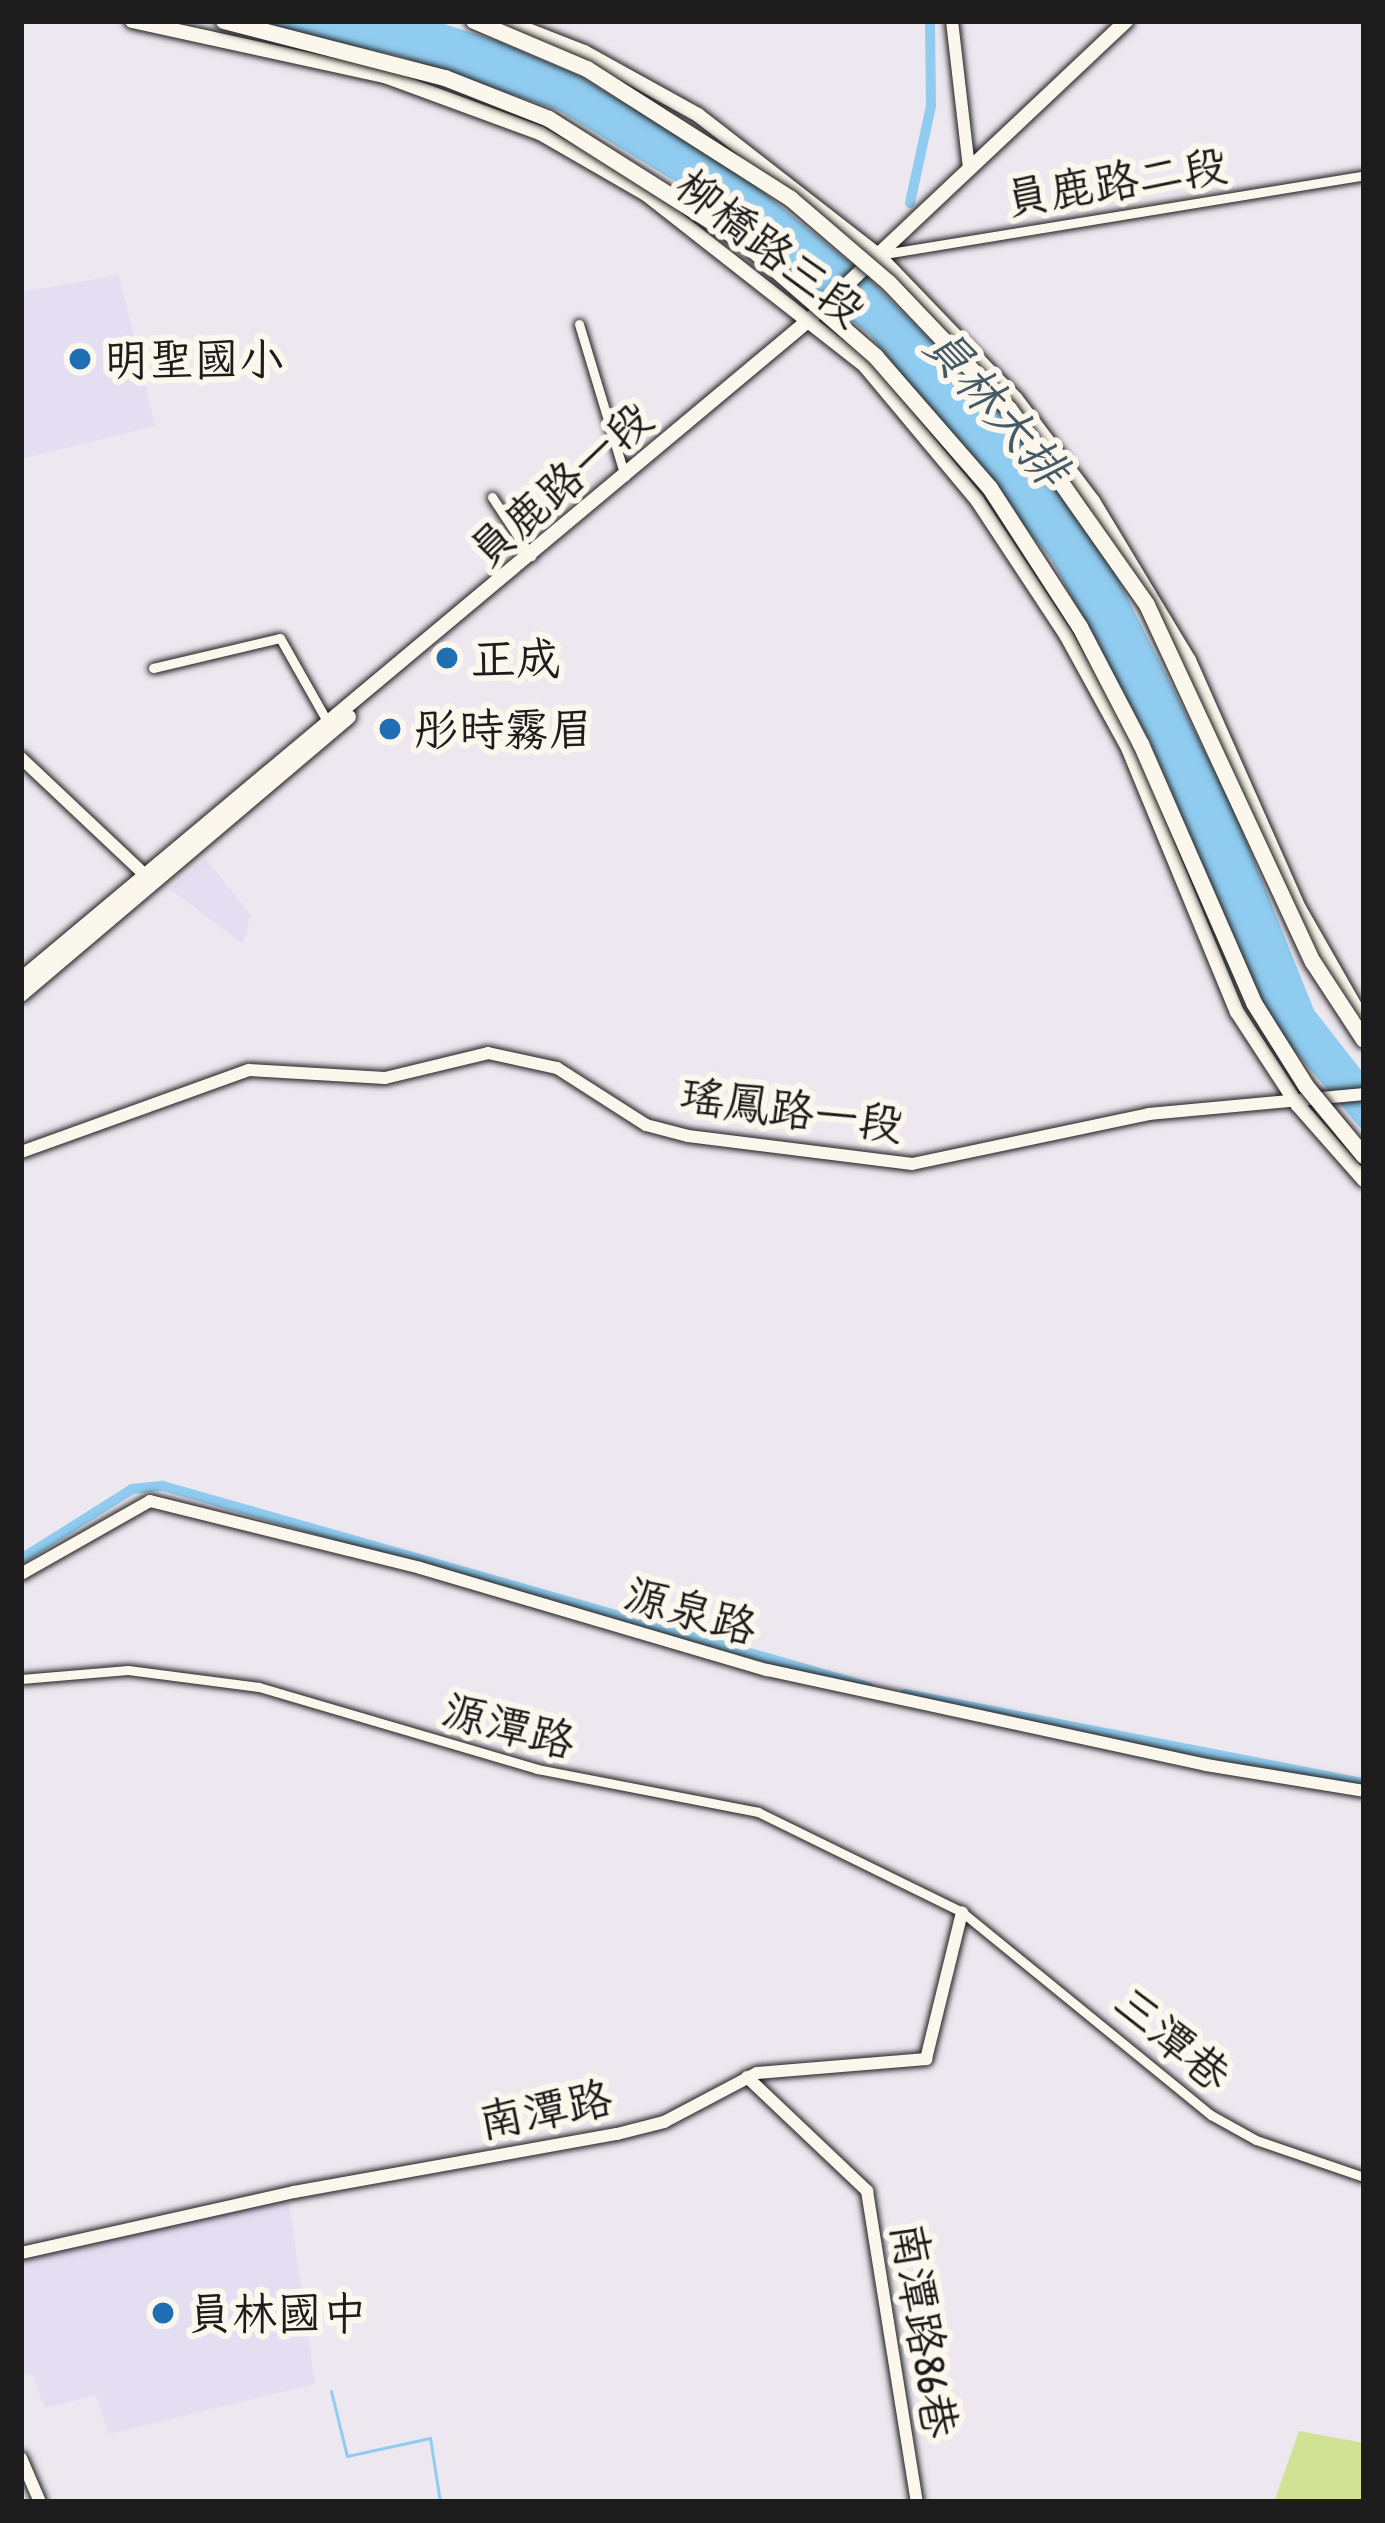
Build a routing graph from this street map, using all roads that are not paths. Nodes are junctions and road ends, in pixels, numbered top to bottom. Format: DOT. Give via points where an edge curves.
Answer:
graph roads {
  1 [pos="132,21"];
  2 [pos="224,21"];
  3 [pos="474,21"];
  4 [pos="505,21"];
  5 [pos="952,21"];
  6 [pos="1126,21"];
  7 [pos="969,166"];
  8 [pos="1364,175"];
  9 [pos="878,255"];
  10 [pos="809,320"];
  11 [pos="579,324"];
  12 [pos="625,476"];
  13 [pos="492,497"];
  14 [pos="531,556"];
  15 [pos="154,668"];
  16 [pos="359,704"];
  17 [pos="329,724"];
  18 [pos="21,758"];
  19 [pos="144,874"];
  20 [pos="21,979"];
  21 [pos="21,995"];
  22 [pos="1364,1022"];
  23 [pos="1364,1040"];
  24 [pos="1364,1094"];
  25 [pos="1298,1104"];
  26 [pos="21,1152"];
  27 [pos="1364,1156"];
  28 [pos="1364,1180"];
  29 [pos="21,1574"];
  30 [pos="21,1679"];
  31 [pos="1364,1791"];
  32 [pos="962,1912"];
  33 [pos="748,2077"];
  34 [pos="1364,2177"];
  35 [pos="21,2253"];
  36 [pos="21,2458"];
  37 [pos="40,2502"];
  38 [pos="917,2502"];
  1 -- 10 [label="main road, 柳橋路三段" via="332,62 490,110 646,194"];
  2 -- 27 [label="highway, bridge" via="423,71 549,119 745,243 876,357 990,488 1080,627 1141,744 1254,1003 1306,1086"];
  3 -- 23 [label="highway, bridge" via="587,69 791,199 902,295 1010,410 1147,605 1313,962"];
  4 -- 9 [label="main road, 柳橋路三段" via="584,52 698,116"];
  5 -- 7 [label="street"];
  6 -- 7 [label="main road, 員鹿路一段"];
  7 -- 9 [label="main road, 員鹿路一段"];
  8 -- 9 [label="street, 員鹿路二段"];
  9 -- 10 [label="main road, 員鹿路一段"];
  9 -- 22 [label="main road, 柳橋路三段" via="1016,399 1093,501 1189,660 1299,908"];
  10 -- 12 [label="main road, 員鹿路一段"];
  10 -- 25 [label="main road, 柳橋路三段" via="920,426 1066,634 1129,748 1210,961"];
  11 -- 12 [label="street"];
  12 -- 14 [label="main road, 員鹿路一段"];
  13 -- 14 [label="street"];
  14 -- 16 [label="main road, 員鹿路一段"];
  15 -- 17 [label="street" via="280,638"];
  16 -- 17 [label="main road, 員鹿路一段"];
  16 -- 21 [label="main road, 員鹿路一段"];
  17 -- 19 [label="main road, 員鹿路一段"];
  18 -- 19 [label="street"];
  19 -- 20 [label="main road, 員鹿路一段"];
  24 -- 25 [label="street, 瑤鳳路一段"];
  25 -- 26 [label="street, 瑤鳳路一段" via="1149,1114 912,1164 688,1136 646,1124 557,1068 488,1053 385,1078 249,1070"];
  25 -- 28 [label="main road, 柳橋路三段"];
  29 -- 31 [label="street, 源泉路" via="150,1501 420,1568 767,1670"];
  30 -- 32 [label="street, 源潭路" via="128,1670 259,1687 537,1769 758,1812"];
  32 -- 33 [label="street, 南潭路" via="926,2059"];
  32 -- 34 [label="street, 三潭巷" via="1211,2115 1256,2140"];
  33 -- 35 [label="street, 南潭路" via="664,2122 617,2134 294,2192"];
  33 -- 38 [label="street, 南潭路86巷" via="867,2191"];
  36 -- 37 [label="street"];
}
